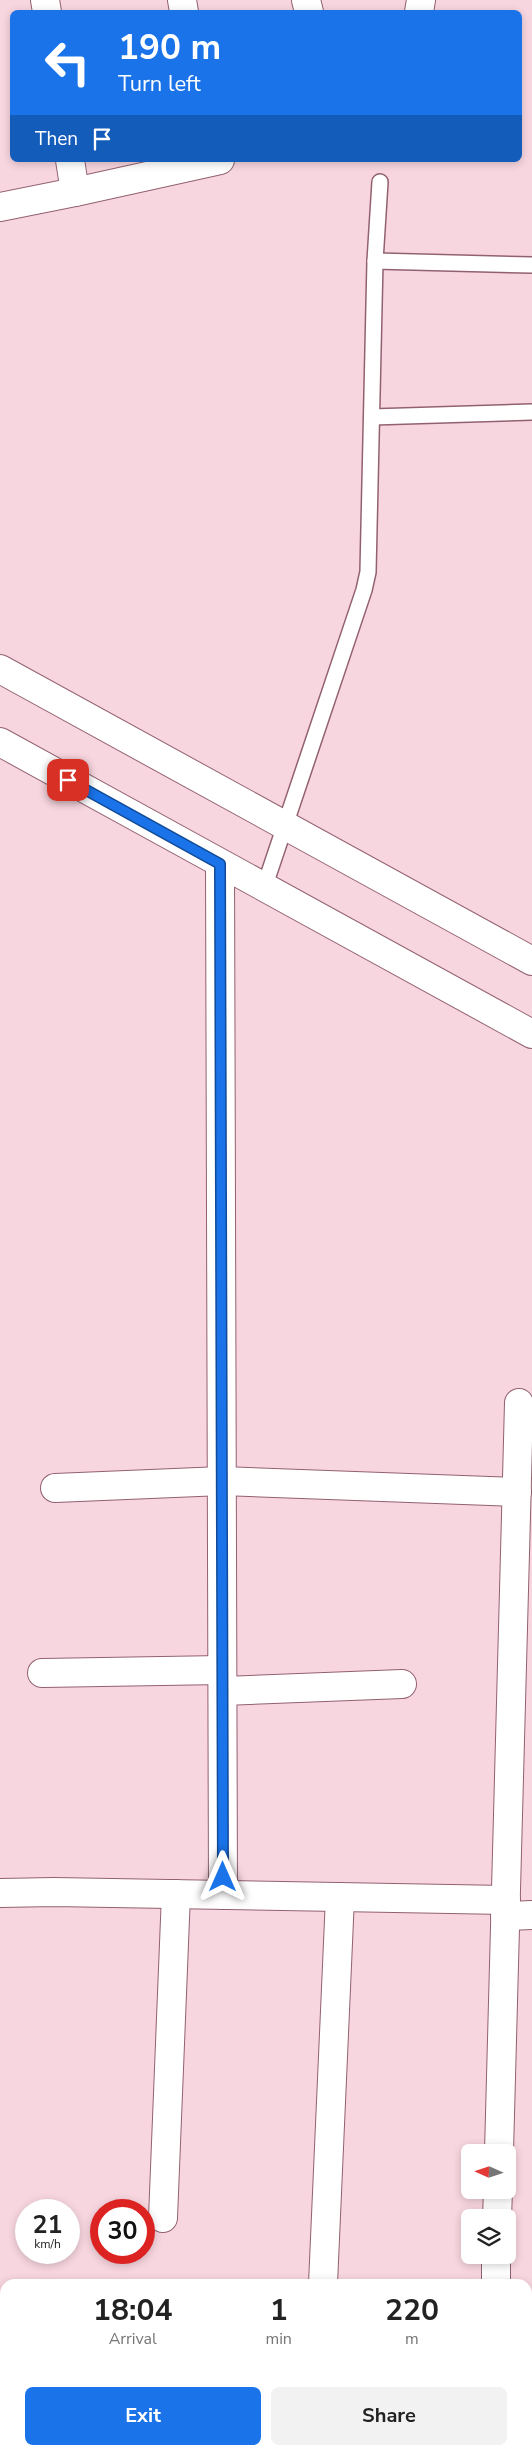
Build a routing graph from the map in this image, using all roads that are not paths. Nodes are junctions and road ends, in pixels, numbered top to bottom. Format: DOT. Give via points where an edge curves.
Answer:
graph roads {
  1 [pos="70,162"];
  2 [pos="207,162"];
  3 [pos="380,182"];
  4 [pos="75,192"];
  5 [pos="0,208"];
  6 [pos="375,261"];
  7 [pos="532,265"];
  8 [pos="532,412"];
  9 [pos="372,417"];
  10 [pos="0,669"];
  11 [pos="0,742"];
  12 [pos="285,826"];
  13 [pos="220,864"];
  14 [pos="264,888"];
  15 [pos="532,961"];
  16 [pos="532,1034"];
  17 [pos="519,1403"];
  18 [pos="222,1481"];
  19 [pos="55,1488"];
  20 [pos="517,1492"];
  21 [pos="523,1561"];
  22 [pos="42,1673"];
  23 [pos="222,1681"];
  24 [pos="402,1684"];
  25 [pos="521,1716"];
  26 [pos="0,1894"];
  27 [pos="176,1894"];
  28 [pos="223,1895"];
  29 [pos="340,1897"];
  30 [pos="506,1908"];
  31 [pos="532,1915"];
  32 [pos="499,2144"];
  33 [pos="163,2218"];
  34 [pos="496,2264"];
  35 [pos="323,2279"];
  36 [pos="496,2279"];
  1 -- 4 [label="street"];
  2 -- 4 [label="street"];
  3 -- 6 [label="lane"];
  4 -- 5 [label="street"];
  6 -- 7 [label="lane"];
  6 -- 9 [label="lane"];
  8 -- 9 [label="lane"];
  9 -- 12 [label="lane" via="368,572"];
  10 -- 12 [label="street"];
  11 -- 13 [label="street"];
  12 -- 14 [label="lane"];
  12 -- 15 [label="street"];
  13 -- 14 [label="street"];
  13 -- 18 [label="street"];
  14 -- 16 [label="street"];
  17 -- 20 [label="street"];
  18 -- 19 [label="street"];
  18 -- 20 [label="street"];
  18 -- 23 [label="street"];
  20 -- 21 [label="street"];
  21 -- 25 [label="street"];
  22 -- 23 [label="street"];
  23 -- 24 [label="street"];
  23 -- 28 [label="street"];
  25 -- 30 [label="street"];
  26 -- 27 [label="street"];
  27 -- 28 [label="street"];
  27 -- 33 [label="street"];
  28 -- 29 [label="street"];
  29 -- 30 [label="street"];
  29 -- 35 [label="street"];
  30 -- 31 [label="street"];
  30 -- 32 [label="street"];
  34 -- 36 [label="street"];
}
